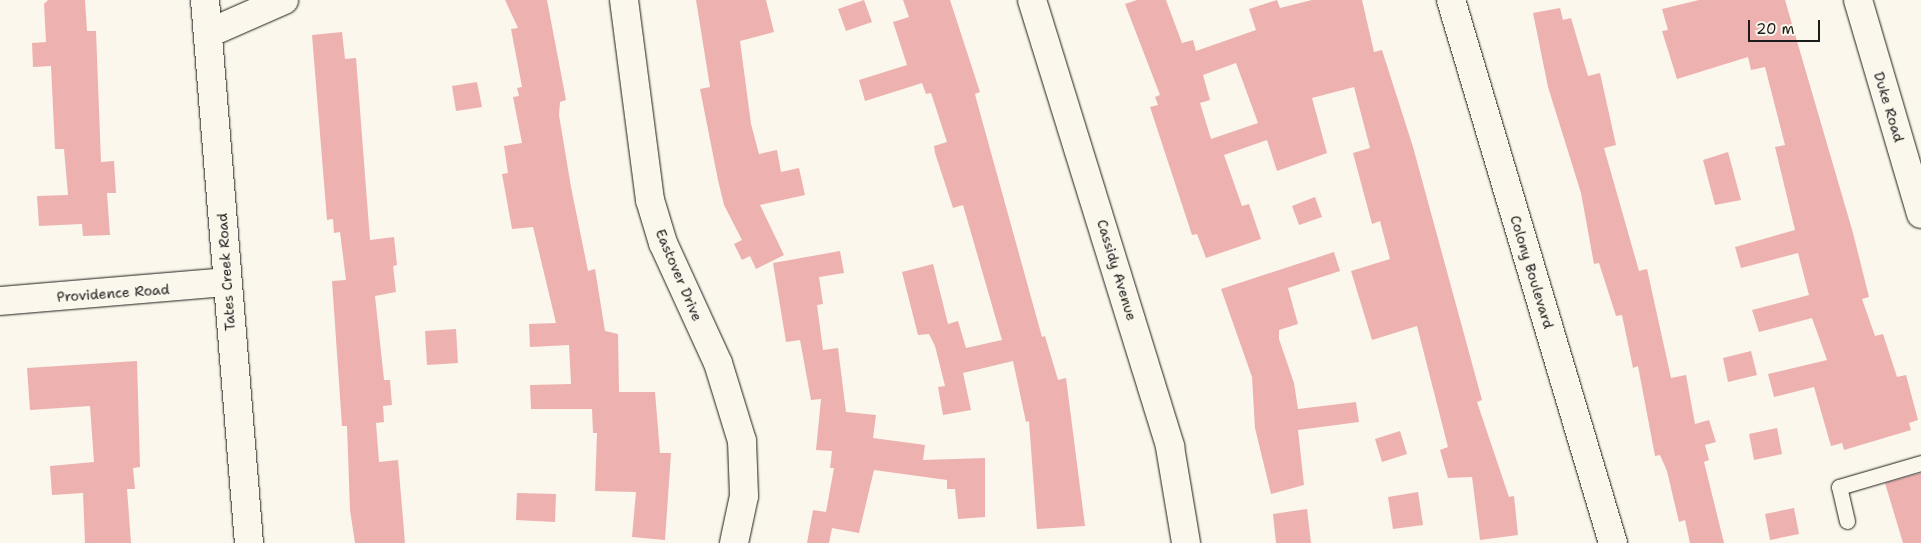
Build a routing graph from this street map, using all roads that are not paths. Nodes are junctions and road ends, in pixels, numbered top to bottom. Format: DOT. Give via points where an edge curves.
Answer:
graph roads {
  1 [pos="205,0"];
  2 [pos="284,0"];
  3 [pos="624,0"];
  4 [pos="1032,0"];
  5 [pos="1451,0"];
  6 [pos="1858,0"];
  7 [pos="209,33"];
  8 [pos="1921,214"];
  9 [pos="226,282"];
  10 [pos="0,302"];
  11 [pos="1921,463"];
  12 [pos="1847,521"];
  13 [pos="249,543"];
  14 [pos="734,543"];
  15 [pos="1186,543"];
  16 [pos="1613,543"];
  1 -- 7 [label="street, Tates Creek Road"];
  2 -- 7 [label="street"];
  3 -- 14 [label="street, Eastover Drive" via="650,200 662,243 718,363 742,441 744,496"];
  4 -- 15 [label="street, Cassidy Avenue" via="1170,447"];
  5 -- 16 [label="street, Colony Boulevard"];
  6 -- 8 [label="street, Duke Road"];
  7 -- 9 [label="street, Tates Creek Road"];
  9 -- 10 [label="street, Providence Road"];
  9 -- 13 [label="street, Tates Creek Road"];
  11 -- 12 [label="lane" via="1839,487"];
}
